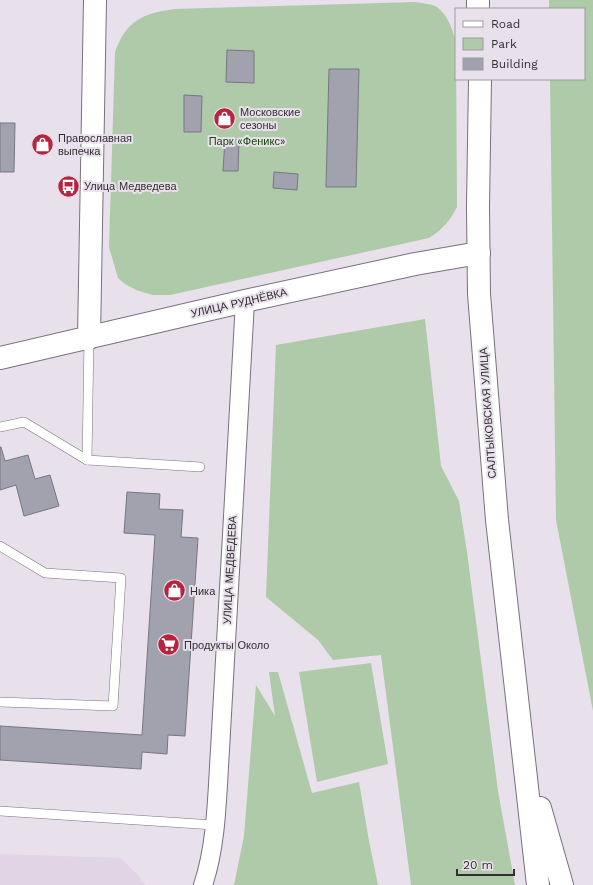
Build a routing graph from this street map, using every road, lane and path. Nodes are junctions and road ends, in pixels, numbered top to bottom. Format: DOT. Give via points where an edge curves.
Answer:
graph roads {
  1 [pos="95,0"];
  2 [pos="480,80"];
  3 [pos="479,254"];
  4 [pos="245,302"];
  5 [pos="89,338"];
  6 [pos="0,358"];
  7 [pos="0,427"];
  8 [pos="88,460"];
  9 [pos="200,467"];
  10 [pos="0,546"];
  11 [pos="0,702"];
  12 [pos="522,746"];
  13 [pos="0,811"];
  14 [pos="214,825"];
  15 [pos="204,885"];
  16 [pos="538,885"];
  17 [pos="562,885"];
  1 -- 5 [label="main road"];
  2 -- 3 [label="main road, САЛТЫКОВСКАЯ УЛИЦА"];
  3 -- 4 [label="main road, УЛИЦА РУДНЁВКА" via="415,264"];
  3 -- 12 [label="main road, САЛТЫКОВСКАЯ УЛИЦА" via="479,294 497,520"];
  4 -- 5 [label="main road, УЛИЦА РУДНЁВКА"];
  4 -- 14 [label="street, УЛИЦА МЕДВЕДЕВА"];
  5 -- 6 [label="main road, УЛИЦА РУДНЁВКА"];
  5 -- 8 [label="lane"];
  7 -- 8 [label="lane" via="24,422"];
  8 -- 9 [label="lane"];
  10 -- 11 [label="lane" via="45,573 122,578 113,706"];
  12 -- 16 [label="main road, САЛТЫКОВСКАЯ УЛИЦА"];
  12 -- 17 [label="main road, САЛТЫКОВСКАЯ УЛИЦА"];
  13 -- 14 [label="lane"];
  14 -- 15 [label="street, УЛИЦА МЕДВЕДЕВА"];
}
